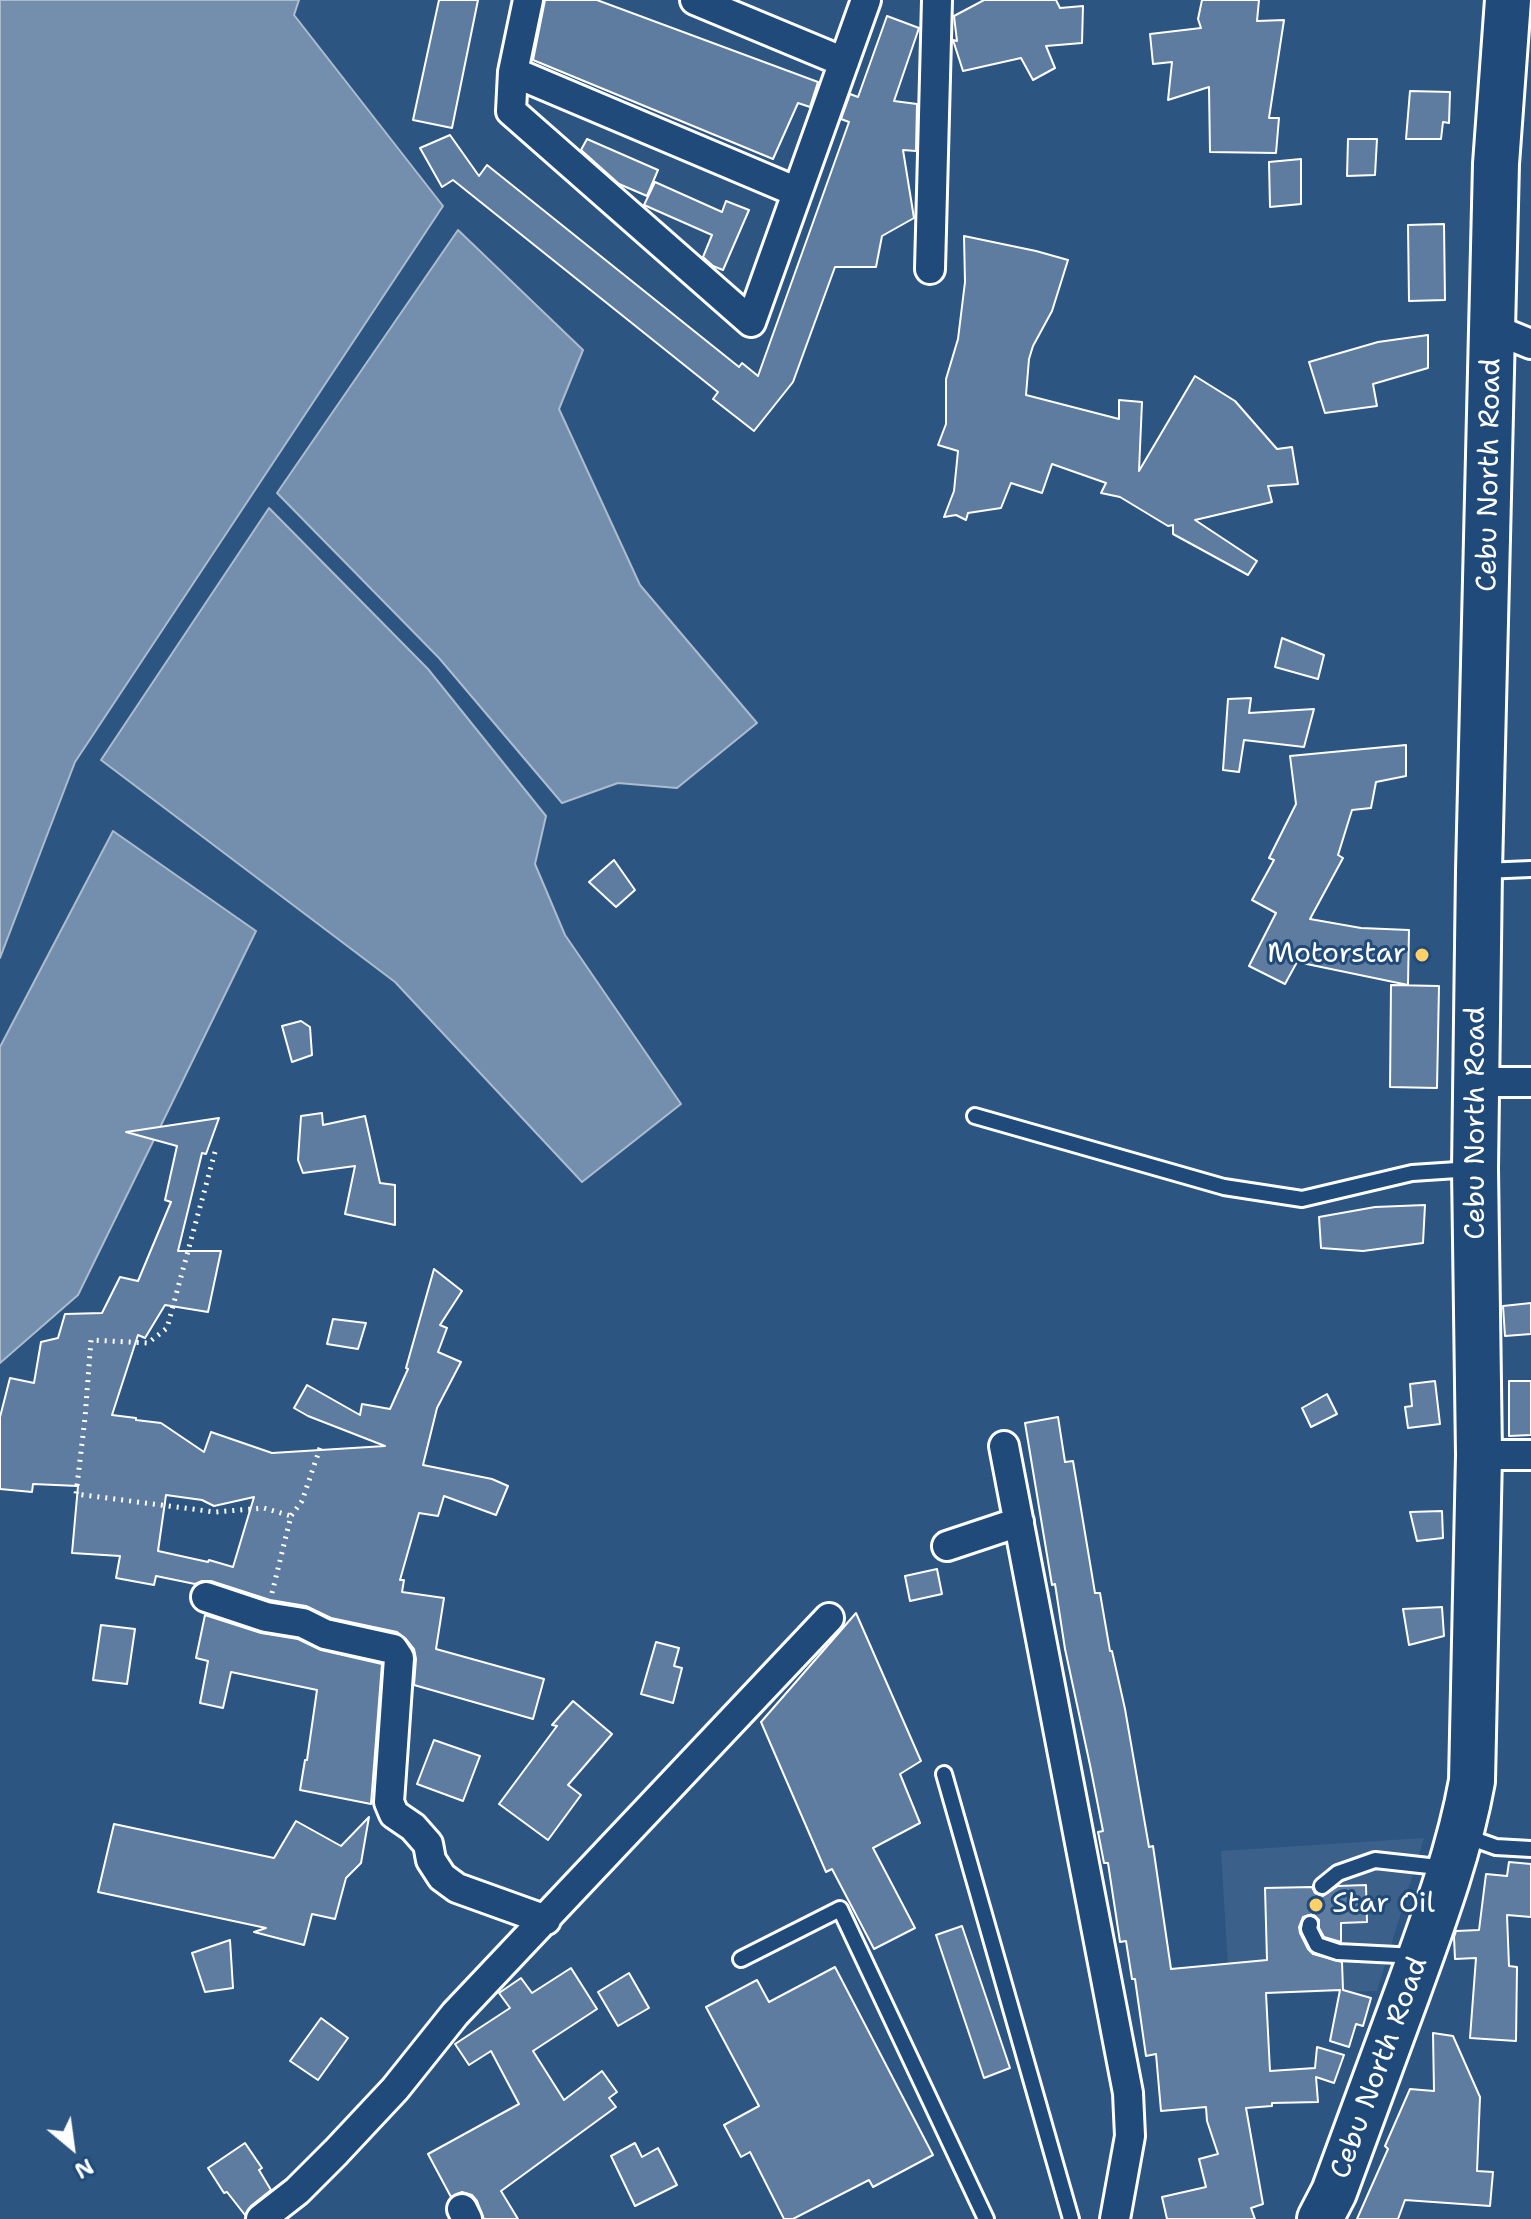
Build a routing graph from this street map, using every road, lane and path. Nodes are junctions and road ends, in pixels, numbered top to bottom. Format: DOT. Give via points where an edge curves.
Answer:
graph roads {
  1 [pos="528,0"];
  2 [pos="695,0"];
  3 [pos="866,0"];
  4 [pos="937,0"];
  5 [pos="1508,0"];
  6 [pos="844,62"];
  7 [pos="513,72"];
  8 [pos="797,192"];
  9 [pos="930,269"];
  10 [pos="1512,336"];
  11 [pos="1531,869"];
  12 [pos="1479,871"];
  13 [pos="1476,1082"];
  14 [pos="1531,1082"];
  15 [pos="975,1116"];
  16 [pos="215,1152"];
  17 [pos="1475,1169"];
  18 [pos="321,1445"];
  19 [pos="1004,1446"];
  20 [pos="1479,1455"];
  21 [pos="1531,1455"];
  22 [pos="291,1516"];
  23 [pos="1019,1522"];
  24 [pos="947,1546"];
  25 [pos="206,1597"];
  26 [pos="266,1617"];
  27 [pos="829,1618"];
  28 [pos="944,1774"];
  29 [pos="1531,1849"];
  30 [pos="1456,1851"];
  31 [pos="1322,1886"];
  32 [pos="546,1920"];
  33 [pos="1310,1924"];
  34 [pos="1421,1956"];
  35 [pos="741,1959"];
  36 [pos="261,2219"];
  37 [pos="986,2219"];
  38 [pos="1071,2219"];
  39 [pos="1115,2219"];
  40 [pos="1320,2219"];
  1 -- 7 [label="street"];
  2 -- 6 [label="street"];
  3 -- 6 [label="street"];
  4 -- 9 [label="street"];
  5 -- 10 [label="main road, Cebu North Road" via="1496,164"];
  6 -- 8 [label="street"];
  7 -- 8 [label="street"];
  7 -- 8 [label="street" via="511,111 751,322"];
  10 -- 12 [label="main road, Cebu North Road"];
  11 -- 12 [label="lane"];
  12 -- 13 [label="main road, Cebu North Road"];
  13 -- 14 [label="street"];
  13 -- 17 [label="main road, Cebu North Road"];
  15 -- 17 [label="lane" via="1224,1187 1302,1199 1412,1173"];
  16 -- 22 [label="path" via="167,1328 148,1343 91,1340 76,1494 215,1512 264,1508"];
  17 -- 20 [label="main road, Cebu North Road"];
  18 -- 22 [label="path" via="302,1501"];
  19 -- 23 [label="street"];
  20 -- 21 [label="street"];
  20 -- 30 [label="main road, Cebu North Road" via="1474,1761"];
  22 -- 26 [label="path"];
  23 -- 24 [label="street"];
  23 -- 39 [label="street" via="1128,2093 1130,2136"];
  25 -- 26 [label="street"];
  26 -- 32 [label="street" via="393,1649 399,1658 389,1802 394,1814 428,1844 442,1877 457,1888"];
  27 -- 32 [label="street"];
  28 -- 38 [label="lane"];
  29 -- 30 [label="lane"];
  30 -- 31 [label="lane" via="1375,1860 1338,1873"];
  30 -- 34 [label="main road, Cebu North Road"];
  32 -- 36 [label="street" via="455,2014 336,2152"];
  33 -- 34 [label="lane" via="1317,1945 1338,1952"];
  34 -- 40 [label="main road, Cebu North Road"];
  35 -- 37 [label="lane" via="840,1909"];
}
